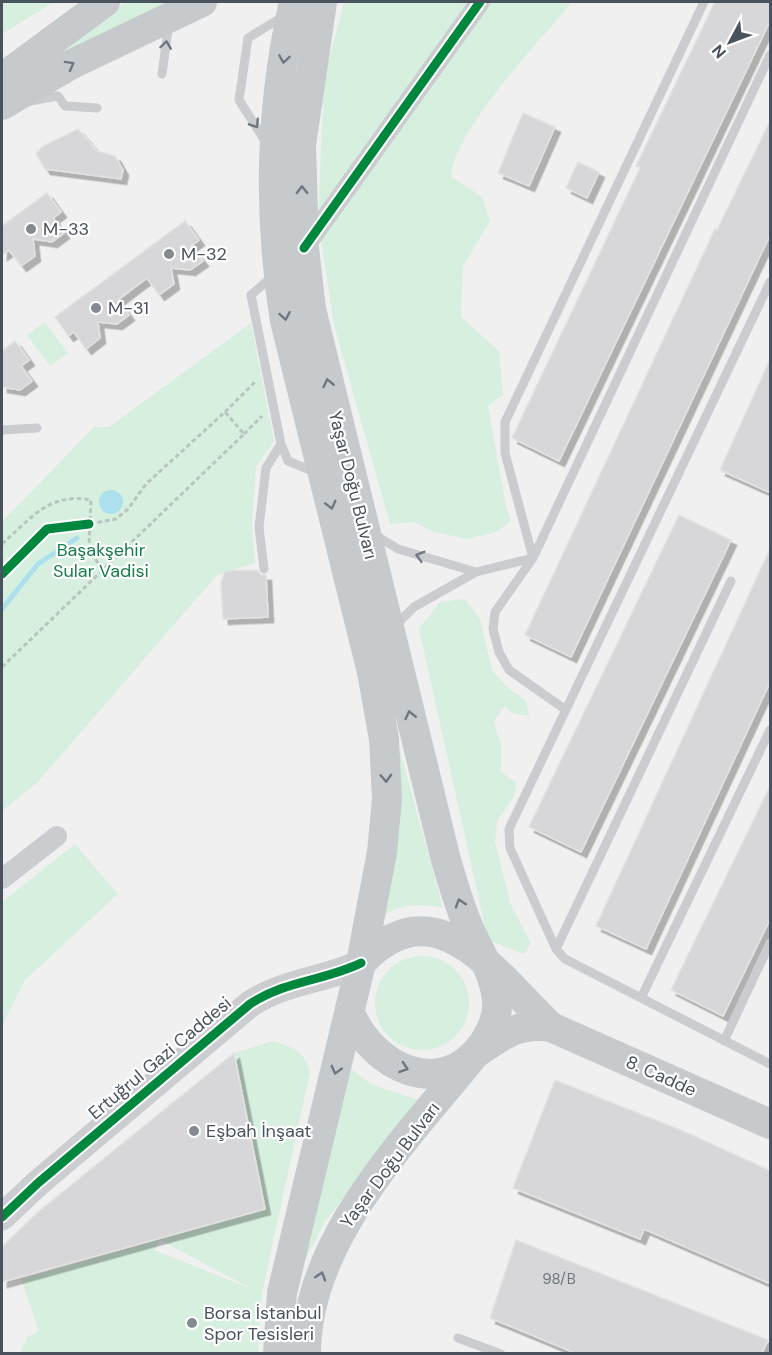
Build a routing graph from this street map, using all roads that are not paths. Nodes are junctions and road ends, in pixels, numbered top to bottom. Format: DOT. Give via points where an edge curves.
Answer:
graph roads {
  1 [pos="82,2"];
  2 [pos="105,2"];
  3 [pos="202,2"];
  4 [pos="322,2"];
  5 [pos="480,2"];
  6 [pos="704,2"];
  7 [pos="293,6"];
  8 [pos="170,16"];
  9 [pos="771,55"];
  10 [pos="2,74"];
  11 [pos="162,74"];
  12 [pos="2,78"];
  13 [pos="2,105"];
  14 [pos="97,108"];
  15 [pos="304,248"];
  16 [pos="277,272"];
  17 [pos="771,282"];
  18 [pos="36,428"];
  19 [pos="2,430"];
  20 [pos="281,444"];
  21 [pos="323,476"];
  22 [pos="364,528"];
  23 [pos="533,558"];
  24 [pos="264,569"];
  25 [pos="476,572"];
  26 [pos="731,581"];
  27 [pos="390,630"];
  28 [pos="566,710"];
  29 [pos="771,729"];
  30 [pos="57,836"];
  31 [pos="2,879"];
  32 [pos="771,943"];
  33 [pos="556,949"];
  34 [pos="482,958"];
  35 [pos="361,963"];
  36 [pos="270,991"];
  37 [pos="641,998"];
  38 [pos="350,1013"];
  39 [pos="551,1027"];
  40 [pos="724,1041"];
  41 [pos="475,1054"];
  42 [pos="771,1064"];
  43 [pos="771,1124"];
  44 [pos="2,1216"];
  45 [pos="458,1338"];
  46 [pos="278,1353"];
  47 [pos="306,1353"];
  48 [pos="501,1353"];
  1 -- 10 [label="main road"];
  2 -- 12 [label="main road"];
  3 -- 8 [label="main road"];
  15 -- 4 [label="main road, Yaşar Doğu Bulvarı, one-way" via="301,145"];
  5 -- 15 [label="street"];
  6 -- 23 [label="lane" via="505,422 506,453"];
  7 -- 16 [label="main road, Yaşar Doğu Bulvarı, one-way" via="272,152"];
  11 -- 8 [label="lane, one-way"];
  13 -- 8 [label="main road, one-way" via="70,65"];
  9 -- 23 [label="lane"];
  13 -- 14 [label="lane" via="58,96 65,106"];
  22 -- 15 [label="main road, Yaşar Doğu Bulvarı, one-way" via="311,309"];
  16 -- 20 [label="lane" via="251,296"];
  16 -- 21 [label="main road, Yaşar Doğu Bulvarı, one-way"];
  17 -- 28 [label="lane"];
  18 -- 19 [label="lane"];
  20 -- 21 [label="lane" via="288,461"];
  20 -- 24 [label="lane" via="266,468 259,527"];
  21 -- 35 [label="main road, Yaşar Doğu Bulvarı, one-way" via="372,672 384,739 387,799 382,852"];
  25 -- 22 [label="lane, one-way" via="398,549"];
  22 -- 27 [label="main road, Yaşar Doğu Bulvarı"];
  23 -- 25 [label="lane"];
  23 -- 28 [label="lane" via="495,612 493,629 509,670"];
  25 -- 27 [label="lane" via="414,607"];
  26 -- 33 [label="lane"];
  34 -- 27 [label="main road, Yaşar Doğu Bulvarı, one-way" via="446,860"];
  28 -- 33 [label="lane" via="509,829 510,848"];
  29 -- 37 [label="lane"];
  30 -- 31 [label="street"];
  32 -- 40 [label="lane"];
  33 -- 37 [label="lane" via="565,959"];
  34 -- 35 [label="main road, Yaşar Doğu Bulvarı" via="457,939 422,930 394,938"];
  34 -- 39 [label="main road"];
  34 -- 41 [label="main road, Yaşar Doğu Bulvarı" via="493,980 497,1007 489,1035"];
  35 -- 36 [label="street, Ertuğrul Gazi Caddesi"];
  35 -- 38 [label="main road, Yaşar Doğu Bulvarı"];
  36 -- 38 [label="street" via="328,993"];
  36 -- 44 [label="street, Ertuğrul Gazi Caddesi"];
  37 -- 40 [label="lane"];
  38 -- 41 [label="main road, Yaşar Doğu Bulvarı, one-way" via="361,1034 393,1065 441,1073"];
  38 -- 46 [label="main road, Yaşar Doğu Bulvarı, one-way" via="282,1293"];
  39 -- 41 [label="main road, Yaşar Doğu Bulvarı" via="523,1026 498,1037"];
  39 -- 43 [label="main road, 8. Cadde"];
  40 -- 42 [label="lane"];
  47 -- 41 [label="main road, Yaşar Doğu Bulvarı, one-way" via="312,1305 343,1225"];
  45 -- 48 [label="lane"];
}
